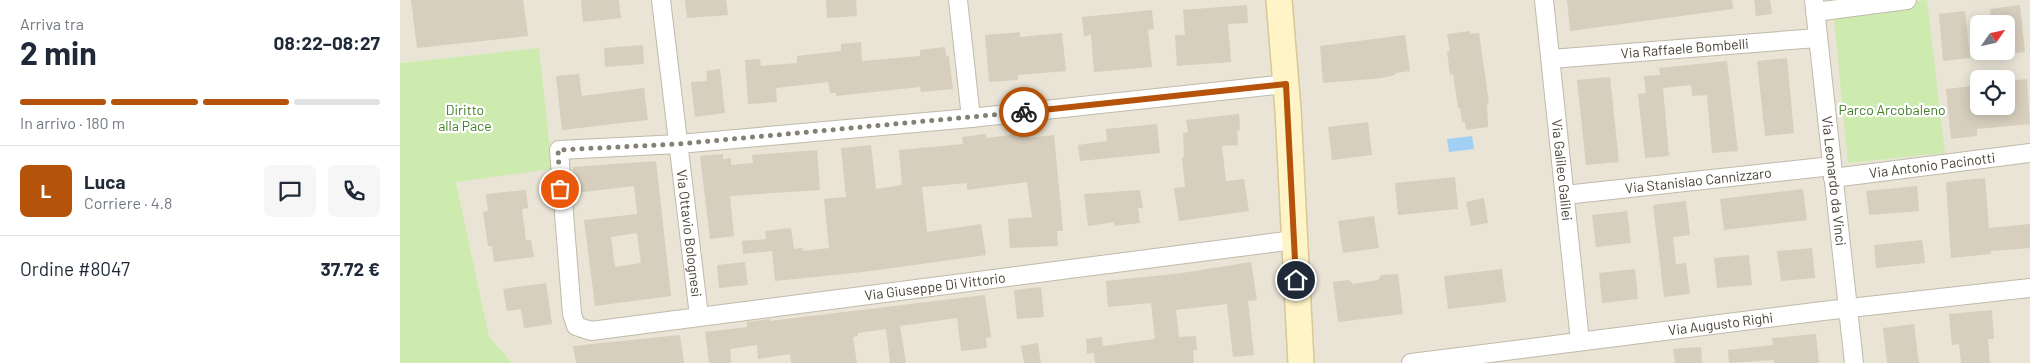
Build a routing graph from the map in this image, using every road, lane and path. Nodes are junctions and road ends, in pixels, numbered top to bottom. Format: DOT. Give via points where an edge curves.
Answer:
graph roads {
  1 [pos="661,0"];
  2 [pos="958,0"];
  3 [pos="1279,0"];
  4 [pos="1544,0"];
  5 [pos="1906,0"];
  6 [pos="1814,6"];
  7 [pos="1818,38"];
  8 [pos="1550,59"];
  9 [pos="1286,84"];
  10 [pos="971,118"];
  11 [pos="678,144"];
  12 [pos="2030,153"];
  13 [pos="1832,172"];
  14 [pos="1565,195"];
  15 [pos="1294,240"];
  16 [pos="2030,288"];
  17 [pos="1848,308"];
  18 [pos="699,316"];
  19 [pos="1580,341"];
  20 [pos="1301,363"];
  21 [pos="1411,363"];
  22 [pos="1854,363"];
  1 -- 11 [label="street, Via Ottavio Bolognesi"];
  2 -- 10 [label="street"];
  3 -- 9 [label="street"];
  4 -- 8 [label="street, Via Galileo Galilei"];
  5 -- 6 [label="street"];
  6 -- 7 [label="street, Via Leonardo da Vinci"];
  7 -- 8 [label="street, Via Raffaele Bombelli"];
  7 -- 13 [label="street, Via Leonardo da Vinci"];
  8 -- 14 [label="street, Via Galileo Galilei"];
  9 -- 10 [label="street"];
  9 -- 15 [label="street"];
  10 -- 11 [label="street"];
  11 -- 18 [label="street, Via Ottavio Bolognesi"];
  11 -- 18 [label="street, Via Giuseppe Di Vittorio" via="558,150 571,304 576,326 592,331"];
  12 -- 13 [label="street, Via Antonio Pacinotti"];
  13 -- 14 [label="street, Via Stanislao Cannizzaro"];
  13 -- 17 [label="street, Via Leonardo da Vinci"];
  14 -- 19 [label="street, Via Galileo Galilei"];
  15 -- 18 [label="street, Via Giuseppe Di Vittorio"];
  15 -- 20 [label="street"];
  16 -- 17 [label="street, Via Augusto Righi"];
  17 -- 19 [label="street, Via Augusto Righi"];
  17 -- 22 [label="street, Via Leonardo da Vinci"];
  19 -- 21 [label="street, Via Augusto Righi"];
}
